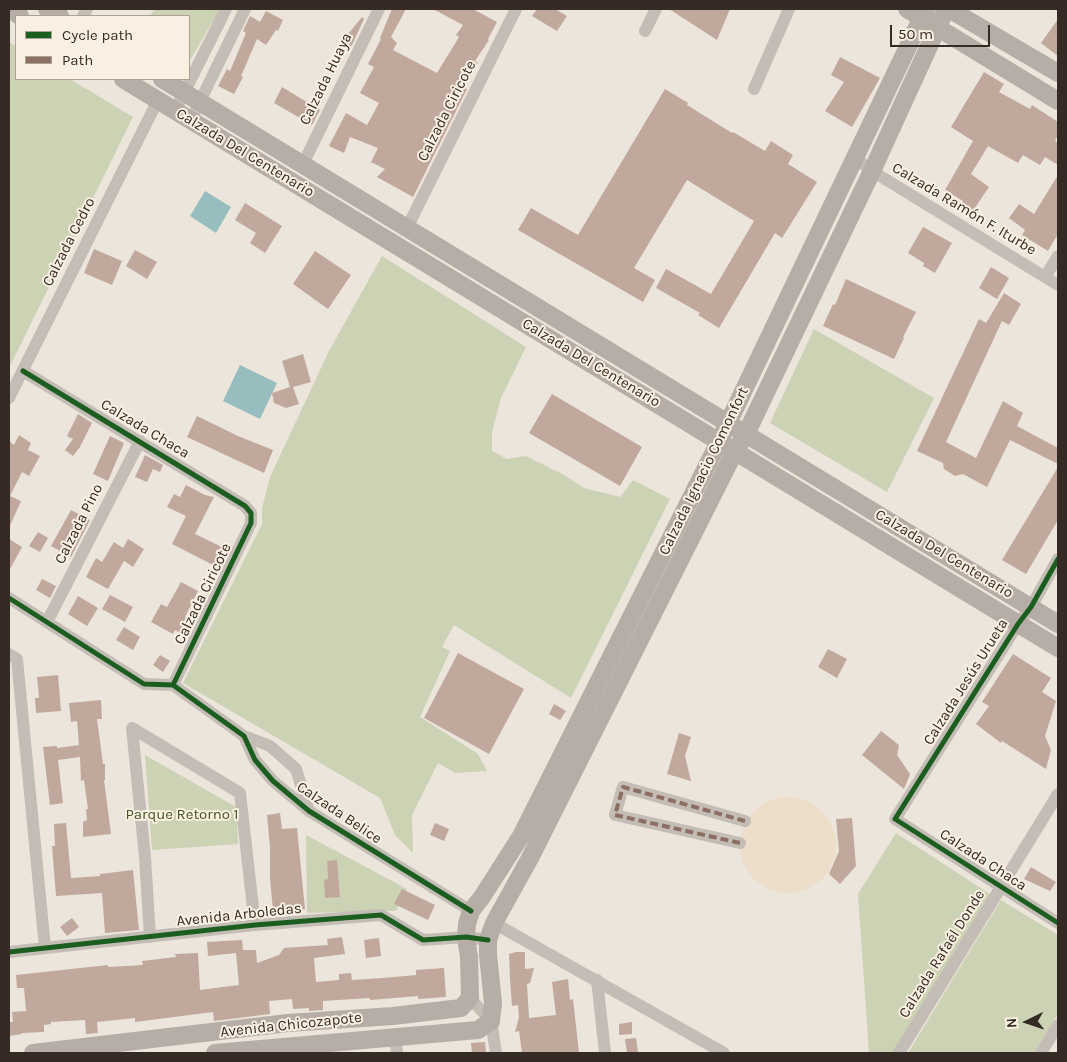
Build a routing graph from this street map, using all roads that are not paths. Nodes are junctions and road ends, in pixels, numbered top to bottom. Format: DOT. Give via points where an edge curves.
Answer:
graph roads {
  1 [pos="47,9"];
  2 [pos="226,9"];
  3 [pos="245,9"];
  4 [pos="379,9"];
  5 [pos="516,9"];
  6 [pos="656,9"];
  7 [pos="789,9"];
  8 [pos="948,9"];
  9 [pos="918,12"];
  10 [pos="58,15"];
  11 [pos="936,27"];
  12 [pos="645,31"];
  13 [pos="1058,73"];
  14 [pos="125,80"];
  15 [pos="164,80"];
  16 [pos="754,89"];
  17 [pos="193,97"];
  18 [pos="158,100"];
  19 [pos="1058,101"];
  20 [pos="176,111"];
  21 [pos="191,120"];
  22 [pos="855,158"];
  23 [pos="303,164"];
  24 [pos="872,171"];
  25 [pos="407,228"];
  26 [pos="1058,256"];
  27 [pos="1045,277"];
  28 [pos="1058,285"];
  29 [pos="23,371"];
  30 [pos="9,398"];
  31 [pos="728,423"];
  32 [pos="746,434"];
  33 [pos="140,441"];
  34 [pos="719,442"];
  35 [pos="735,452"];
  36 [pos="251,512"];
  37 [pos="1058,559"];
  38 [pos="9,598"];
  39 [pos="1031,607"];
  40 [pos="47,622"];
  41 [pos="1018,624"];
  42 [pos="1058,624"];
  43 [pos="1058,648"];
  44 [pos="13,657"];
  45 [pos="173,685"];
  46 [pos="244,736"];
  47 [pos="1058,794"];
  48 [pos="309,811"];
  49 [pos="895,819"];
  50 [pos="745,821"];
  51 [pos="740,843"];
  52 [pos="1002,888"];
  53 [pos="1058,922"];
  54 [pos="494,923"];
  55 [pos="468,924"];
  56 [pos="255,925"];
  57 [pos="150,936"];
  58 [pos="488,940"];
  59 [pos="45,948"];
  60 [pos="9,952"];
  61 [pos="597,980"];
  62 [pos="470,998"];
  63 [pos="492,1021"];
  64 [pos="288,1023"];
  65 [pos="1058,1026"];
  66 [pos="396,1046"];
  67 [pos="706,1048"];
  68 [pos="291,1050"];
  69 [pos="78,1051"];
  70 [pos="33,1053"];
  71 [pos="215,1053"];
  72 [pos="496,1053"];
  73 [pos="605,1053"];
  74 [pos="724,1053"];
  75 [pos="899,1053"];
  76 [pos="1041,1053"];
  1 -- 10 [label="main road"];
  2 -- 17 [label="street"];
  3 -- 17 [label="street"];
  4 -- 23 [label="street, Calzada Huaya"];
  5 -- 25 [label="street, Calzada Ciricote"];
  6 -- 12 [label="street"];
  7 -- 16 [label="street"];
  8 -- 11 [label="main road, Calzada Ignacio Comonfort"];
  8 -- 13 [label="main road"];
  9 -- 11 [label="main road"];
  9 -- 22 [label="main road, Calzada Ignacio Comonfort"];
  11 -- 19 [label="main road"];
  11 -- 24 [label="main road, Calzada Ignacio Comonfort"];
  14 -- 18 [label="main road, Calzada Del Centenario"];
  15 -- 17 [label="main road, Calzada Del Centenario"];
  17 -- 20 [label="street"];
  17 -- 21 [label="street"];
  17 -- 23 [label="main road, Calzada Del Centenario"];
  18 -- 20 [label="main road, Calzada Del Centenario"];
  18 -- 29 [label="street, Calzada Cedro"];
  20 -- 21 [label="main road, Calzada Del Centenario"];
  21 -- 34 [label="main road, Calzada Del Centenario"];
  22 -- 24 [label="street, Calzada Ramón F. Iturbe"];
  22 -- 31 [label="main road, Calzada Ignacio Comonfort"];
  23 -- 25 [label="main road, Calzada Del Centenario"];
  24 -- 27 [label="street, Calzada Ramón F. Iturbe"];
  24 -- 32 [label="main road, Calzada Ignacio Comonfort"];
  25 -- 31 [label="main road, Calzada Del Centenario"];
  26 -- 27 [label="street"];
  27 -- 28 [label="street, Calzada Ramón F. Iturbe"];
  29 -- 30 [label="street, Calzada Cedro"];
  29 -- 33 [label="street, Calzada Chaca"];
  31 -- 32 [label="main road, Calzada Del Centenario"];
  31 -- 34 [label="main road, Calzada Ignacio Comonfort"];
  32 -- 35 [label="main road, Calzada Ignacio Comonfort"];
  32 -- 39 [label="main road, Calzada Del Centenario"];
  33 -- 36 [label="street, Calzada Chaca"];
  33 -- 40 [label="street, Calzada Pino"];
  34 -- 35 [label="main road, Calzada Del Centenario"];
  34 -- 55 [label="main road, Calzada Ignacio Comonfort" via="521,836"];
  35 -- 41 [label="main road, Calzada Del Centenario"];
  35 -- 54 [label="main road, Calzada Ignacio Comonfort" via="535,849"];
  36 -- 45 [label="street, Calzada Ciricote" via="251,523"];
  37 -- 39 [label="street, Calzada Jesús Urueta"];
  38 -- 40 [label="street"];
  39 -- 41 [label="street, Calzada Jesús Urueta"];
  39 -- 42 [label="main road, Calzada Del Centenario"];
  40 -- 45 [label="street" via="144,684"];
  41 -- 43 [label="main road, Calzada Del Centenario"];
  41 -- 49 [label="street, Calzada Jesús Urueta"];
  44 -- 59 [label="street"];
  45 -- 46 [label="street, Calzada Belice"];
  46 -- 48 [label="street, Calzada Belice" via="255,760 272,781"];
  46 -- 48 [label="street" via="270,746 296,769"];
  47 -- 52 [label="street, Calzada Rafaél Donde"];
  48 -- 55 [label="street, Calzada Belice"];
  49 -- 52 [label="street, Calzada Chaca"];
  50 -- 51 [label="street" via="623,787 615,815"];
  52 -- 53 [label="street, Calzada Chaca"];
  52 -- 75 [label="street, Calzada Rafaél Donde"];
  54 -- 58 [label="main road"];
  54 -- 61 [label="street"];
  55 -- 56 [label="street, Avenida Arboledas" via="423,940 381,915"];
  55 -- 58 [label="street"];
  55 -- 62 [label="main road"];
  56 -- 57 [label="street, Avenida Arboledas"];
  56 -- 57 [label="street" via="240,793 132,728"];
  57 -- 59 [label="street, Avenida Arboledas"];
  58 -- 63 [label="main road"];
  59 -- 60 [label="street, Avenida Arboledas"];
  61 -- 67 [label="street"];
  61 -- 73 [label="street"];
  62 -- 63 [label="street"];
  62 -- 64 [label="main road, Avenida Chicozapote" via="461,1008 451,1011"];
  63 -- 66 [label="main road, Avenida Chicozapote" via="478,1030"];
  63 -- 72 [label="street"];
  64 -- 68 [label="street"];
  64 -- 69 [label="main road, Avenida Chicozapote"];
  65 -- 76 [label="street"];
  66 -- 68 [label="main road, Avenida Chicozapote"];
  67 -- 74 [label="street"];
  68 -- 71 [label="main road, Avenida Chicozapote"];
  69 -- 70 [label="main road, Avenida Chicozapote"];
}
